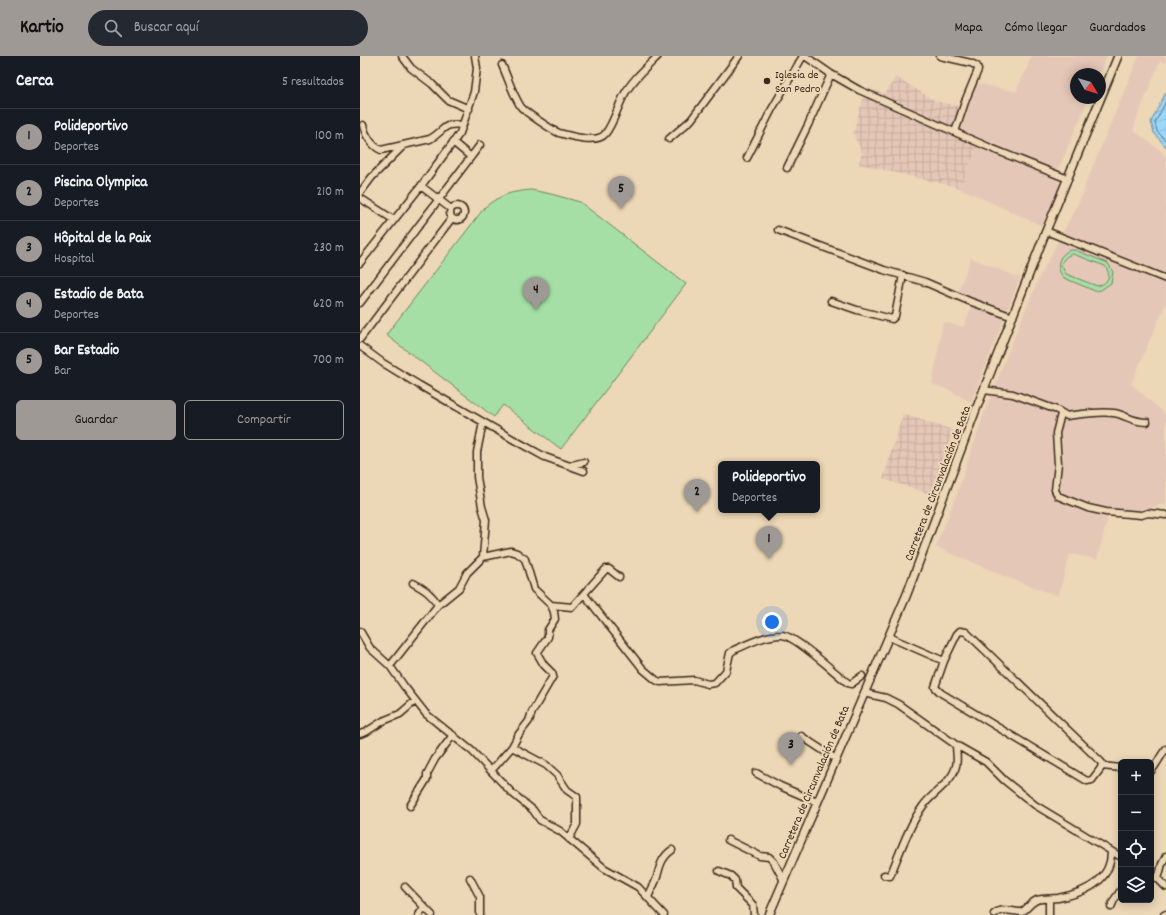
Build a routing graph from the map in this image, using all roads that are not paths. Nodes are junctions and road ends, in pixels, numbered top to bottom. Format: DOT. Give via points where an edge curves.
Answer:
graph roads {
  1 [pos="402,56"];
  2 [pos="475,56"];
  3 [pos="658,56"];
  4 [pos="739,56"];
  5 [pos="804,56"];
  6 [pos="940,56"];
  7 [pos="1118,56"];
  8 [pos="502,65"];
  9 [pos="831,74"];
  10 [pos="469,109"];
  11 [pos="363,125"];
  12 [pos="463,125"];
  13 [pos="955,132"];
  14 [pos="669,139"];
  15 [pos="453,142"];
  16 [pos="403,145"];
  17 [pos="480,145"];
  18 [pos="471,157"];
  19 [pos="747,158"];
  20 [pos="787,168"];
  21 [pos="1068,179"];
  22 [pos="362,185"];
  23 [pos="421,186"];
  24 [pos="360,193"];
  25 [pos="360,198"];
  26 [pos="439,200"];
  27 [pos="451,209"];
  28 [pos="452,218"];
  29 [pos="394,220"];
  30 [pos="778,230"];
  31 [pos="1046,232"];
  32 [pos="360,263"];
  33 [pos="903,275"];
  34 [pos="1166,278"];
  35 [pos="831,301"];
  36 [pos="360,303"];
  37 [pos="1013,317"];
  38 [pos="360,340"];
  39 [pos="360,346"];
  40 [pos="984,390"];
  41 [pos="1061,414"];
  42 [pos="483,422"];
  43 [pos="1146,422"];
  44 [pos="584,462"];
  45 [pos="572,466"];
  46 [pos="584,471"];
  47 [pos="1166,515"];
  48 [pos="483,558"];
  49 [pos="619,577"];
  50 [pos="413,583"];
  51 [pos="584,594"];
  52 [pos="438,605"];
  53 [pos="551,605"];
  54 [pos="361,636"];
  55 [pos="889,636"];
  56 [pos="944,661"];
  57 [pos="390,666"];
  58 [pos="862,676"];
  59 [pos="864,693"];
  60 [pos="415,701"];
  61 [pos="360,734"];
  62 [pos="453,735"];
  63 [pos="802,736"];
  64 [pos="956,745"];
  65 [pos="512,747"];
  66 [pos="1166,749"];
  67 [pos="836,759"];
  68 [pos="1102,766"];
  69 [pos="1118,768"];
  70 [pos="1154,768"];
  71 [pos="491,771"];
  72 [pos="756,773"];
  73 [pos="817,802"];
  74 [pos="410,806"];
  75 [pos="569,839"];
  76 [pos="728,840"];
  77 [pos="672,850"];
  78 [pos="1111,851"];
  79 [pos="1118,855"];
  80 [pos="1166,856"];
  81 [pos="719,871"];
  82 [pos="884,875"];
  83 [pos="1154,877"];
  84 [pos="470,878"];
  85 [pos="783,879"];
  86 [pos="1158,879"];
  87 [pos="405,887"];
  88 [pos="1166,887"];
  89 [pos="1118,894"];
  90 [pos="648,897"];
  91 [pos="1049,899"];
  92 [pos="424,907"];
  93 [pos="1111,907"];
  94 [pos="994,914"];
  95 [pos="419,915"];
  96 [pos="432,915"];
  97 [pos="480,915"];
  98 [pos="664,915"];
  99 [pos="754,915"];
  100 [pos="769,915"];
  101 [pos="1049,915"];
  1 -- 10 [label="street" via="411,68 448,100"];
  2 -- 10 [label="street" via="477,68"];
  3 -- 8 [label="street" via="624,94 605,135 599,139 557,132 529,114 516,98"];
  4 -- 14 [label="street" via="691,120"];
  5 -- 9 [label="street"];
  5 -- 19 [label="street" via="772,109"];
  6 -- 13 [label="street" via="971,63 978,68"];
  7 -- 21 [label="main road, Carretera de Circunvalación de Bata"];
  9 -- 13 [label="street" via="859,90"];
  9 -- 20 [label="street"];
  10 -- 12 [label="street"];
  11 -- 16 [label="street" via="368,138 381,150"];
  12 -- 15 [label="street"];
  12 -- 16 [label="street" via="449,125 437,136"];
  13 -- 21 [label="street"];
  15 -- 18 [label="street"];
  15 -- 23 [label="street"];
  16 -- 22 [label="street"];
  17 -- 18 [label="street"];
  18 -- 26 [label="street"];
  21 -- 31 [label="main road, Carretera de Circunvalación de Bata"];
  22 -- 24 [label="street"];
  23 -- 26 [label="street"];
  23 -- 29 [label="street"];
  25 -- 29 [label="street"];
  26 -- 27 [label="street"];
  26 -- 36 [label="street"];
  27 -- 28 [label="street"];
  27 -- 28 [label="street" via="459,206 463,211 460,218"];
  28 -- 38 [label="street"];
  29 -- 32 [label="street"];
  30 -- 33 [label="street"];
  31 -- 34 [label="street"];
  31 -- 37 [label="main road, Carretera de Circunvalación de Bata"];
  33 -- 35 [label="street" via="895,316 892,319"];
  33 -- 37 [label="street"];
  37 -- 40 [label="main road, Carretera de Circunvalación de Bata"];
  39 -- 42 [label="street" via="383,363"];
  40 -- 41 [label="street" via="1013,394 1056,409"];
  40 -- 55 [label="main road, Carretera de Circunvalación de Bata"];
  41 -- 43 [label="street" via="1067,416 1114,413 1134,421"];
  41 -- 47 [label="street" via="1056,433 1058,464 1055,490 1058,496 1106,512"];
  42 -- 45 [label="street" via="545,457"];
  42 -- 48 [label="street" via="477,452 477,477 486,520"];
  44 -- 45 [label="street"];
  45 -- 46 [label="street"];
  48 -- 52 [label="street" via="467,573 459,588"];
  48 -- 53 [label="street" via="511,551 522,555 534,589"];
  49 -- 51 [label="street" via="606,569"];
  50 -- 52 [label="street" via="433,596"];
  51 -- 53 [label="street" via="572,607"];
  51 -- 58 [label="street" via="643,669 660,682 694,680 712,684 726,671 730,653 734,650 773,635 783,634 800,644 848,684"];
  52 -- 57 [label="street"];
  53 -- 65 [label="street" via="555,619 548,630 548,637 537,653 553,676"];
  54 -- 57 [label="street"];
  55 -- 56 [label="street"];
  55 -- 59 [label="main road, Carretera de Circunvalación de Bata"];
  56 -- 68 [label="street" via="935,687 941,693 1087,781 1092,780"];
  56 -- 68 [label="street" via="960,631 966,632 1100,761"];
  57 -- 60 [label="street"];
  59 -- 64 [label="street" via="886,698 898,704"];
  59 -- 67 [label="main road, Carretera de Circunvalación de Bata"];
  60 -- 61 [label="street" via="400,714"];
  60 -- 62 [label="street" via="426,714"];
  62 -- 71 [label="street"];
  62 -- 74 [label="street" via="435,759 427,779"];
  63 -- 67 [label="street"];
  64 -- 78 [label="street" via="986,762 1035,805"];
  64 -- 82 [label="street" via="957,760 954,772 923,805 890,876"];
  65 -- 71 [label="street"];
  65 -- 75 [label="street" via="546,765 567,790 577,797 577,824"];
  66 -- 70 [label="street"];
  67 -- 73 [label="main road, Carretera de Circunvalación de Bata"];
  68 -- 69 [label="street"];
  71 -- 75 [label="street" via="540,820"];
  72 -- 73 [label="street"];
  73 -- 85 [label="main road, Carretera de Circunvalación de Bata"];
  75 -- 90 [label="street" via="602,867 638,887"];
  76 -- 85 [label="street" via="760,856 770,858"];
  77 -- 90 [label="street" via="660,864"];
  78 -- 79 [label="street"];
  78 -- 91 [label="street" via="1110,865 1096,884 1060,898"];
  80 -- 86 [label="street"];
  81 -- 99 [label="street" via="735,880 736,888 753,905"];
  83 -- 86 [label="street"];
  84 -- 97 [label="street" via="480,897"];
  85 -- 100 [label="main road, Carretera de Circunvalación de Bata"];
  86 -- 88 [label="street"];
  87 -- 92 [label="street"];
  89 -- 93 [label="street"];
  90 -- 98 [label="street"];
  91 -- 94 [label="street" via="1034,901 1022,912 1005,910"];
  91 -- 101 [label="street"];
  92 -- 95 [label="street"];
  92 -- 96 [label="street"];
}
